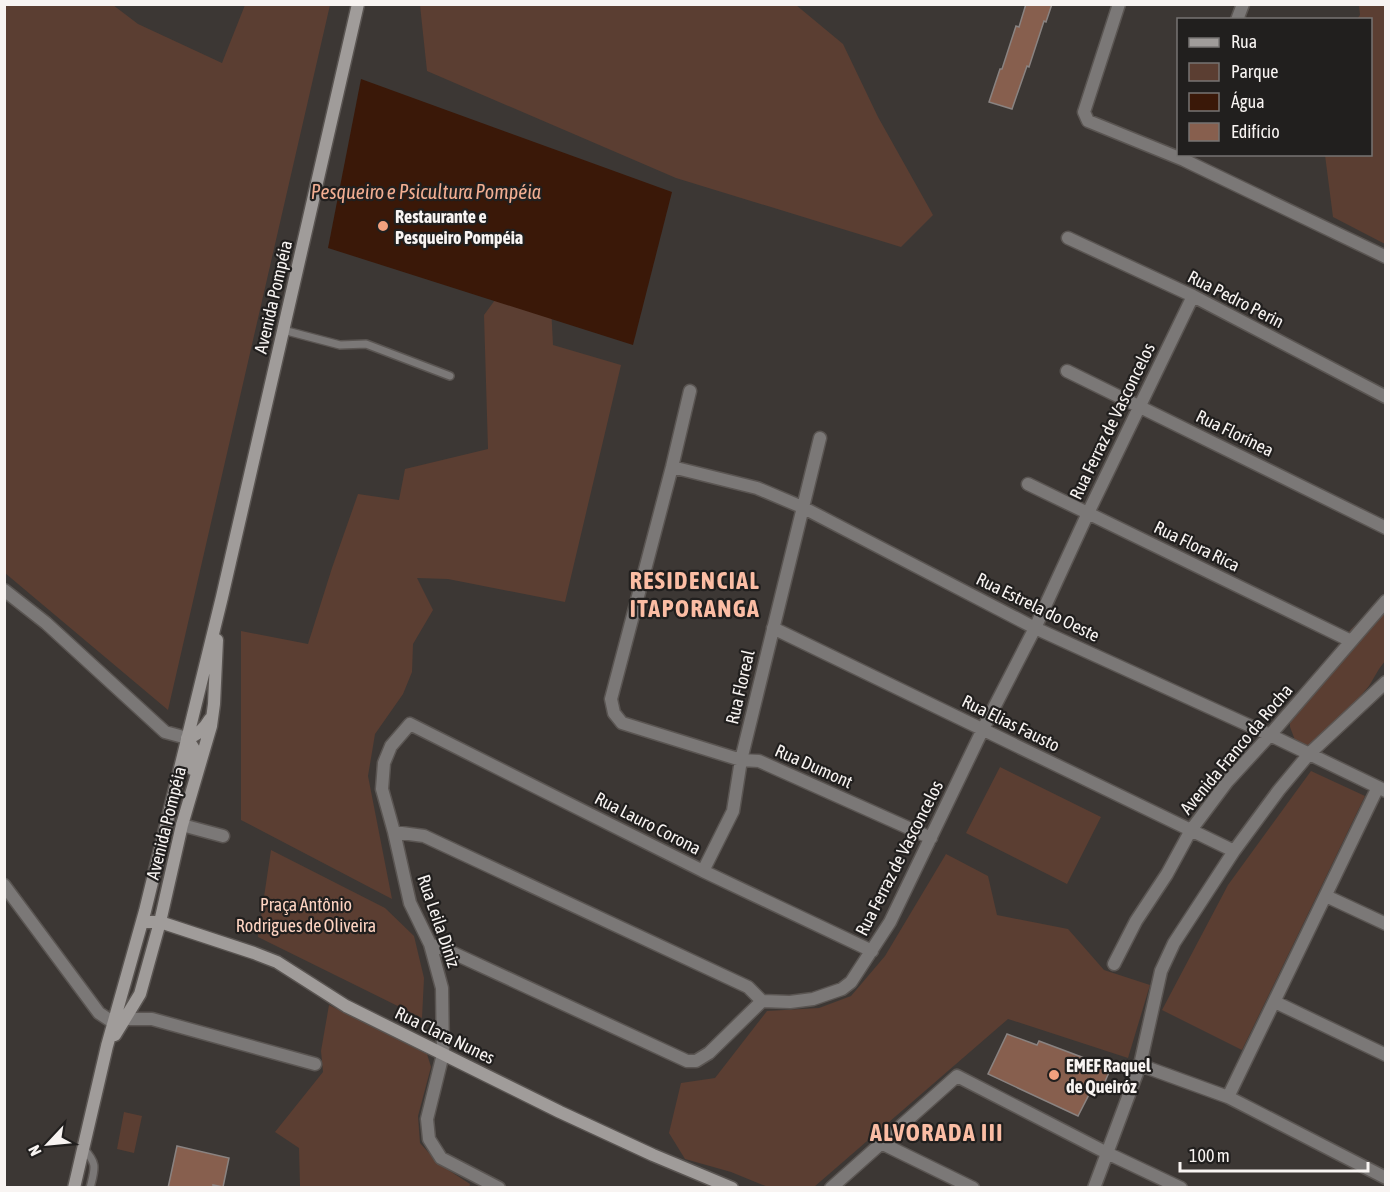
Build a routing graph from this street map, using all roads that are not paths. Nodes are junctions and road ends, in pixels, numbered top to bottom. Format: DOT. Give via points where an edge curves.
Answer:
graph roads {
  1 [pos="358,4"];
  2 [pos="1119,4"];
  3 [pos="1177,154"];
  4 [pos="1185,157"];
  5 [pos="1068,238"];
  6 [pos="1386,257"];
  7 [pos="1193,296"];
  8 [pos="283,330"];
  9 [pos="1068,371"];
  10 [pos="450,376"];
  11 [pos="690,391"];
  12 [pos="1386,397"];
  13 [pos="1140,406"];
  14 [pos="820,438"];
  15 [pos="672,467"];
  16 [pos="1028,484"];
  17 [pos="802,507"];
  18 [pos="1088,513"];
  19 [pos="1386,528"];
  20 [pos="4,590"];
  21 [pos="222,597"];
  22 [pos="1386,601"];
  23 [pos="773,628"];
  24 [pos="1035,628"];
  25 [pos="1351,641"];
  26 [pos="1386,681"];
  27 [pos="214,704"];
  28 [pos="410,724"];
  29 [pos="983,729"];
  30 [pos="1270,735"];
  31 [pos="187,738"];
  32 [pos="1309,754"];
  33 [pos="741,760"];
  34 [pos="1382,789"];
  35 [pos="183,823"];
  36 [pos="1191,830"];
  37 [pos="394,832"];
  38 [pos="223,836"];
  39 [pos="931,838"];
  40 [pos="1234,850"];
  41 [pos="703,870"];
  42 [pos="4,885"];
  43 [pos="1326,896"];
  44 [pos="142,922"];
  45 [pos="160,922"];
  46 [pos="1386,924"];
  47 [pos="430,944"];
  48 [pos="872,951"];
  49 [pos="1114,964"];
  50 [pos="762,1001"];
  51 [pos="1275,1002"];
  52 [pos="120,1021"];
  53 [pos="443,1054"];
  54 [pos="1386,1055"];
  55 [pos="315,1064"];
  56 [pos="1140,1065"];
  57 [pos="1228,1097"];
  58 [pos="881,1143"];
  59 [pos="83,1148"];
  60 [pos="1107,1153"];
  61 [pos="1386,1178"];
  62 [pos="74,1188"];
  63 [pos="90,1188"];
  64 [pos="499,1188"];
  65 [pos="732,1188"];
  66 [pos="831,1188"];
  67 [pos="973,1188"];
  68 [pos="1094,1188"];
  69 [pos="1181,1188"];
  1 -- 8 [label="main road, Avenida Pompéia"];
  2 -- 3 [label="street" via="1084,112 1088,121"];
  4 -- 6 [label="street"];
  5 -- 7 [label="street, Rua Pedro Perin"];
  7 -- 12 [label="street, Rua Pedro Perin"];
  7 -- 13 [label="street, Rua Ferraz de Vasconcelos"];
  8 -- 10 [label="lane" via="340,345 366,344"];
  8 -- 21 [label="main road, Avenida Pompéia"];
  9 -- 13 [label="street, Rua Florínea"];
  11 -- 15 [label="street"];
  13 -- 18 [label="street, Rua Ferraz de Vasconcelos"];
  13 -- 19 [label="street, Rua Florínea"];
  14 -- 17 [label="street, Rua Floreal"];
  15 -- 17 [label="street, Rua Estrela do Oeste" via="757,488"];
  15 -- 33 [label="street, Rua Dumont" via="611,699 614,713 622,723"];
  16 -- 18 [label="street, Rua Flora Rica"];
  17 -- 23 [label="street, Rua Floreal"];
  17 -- 24 [label="street, Rua Estrela do Oeste"];
  18 -- 24 [label="street, Rua Ferraz de Vasconcelos"];
  18 -- 25 [label="street, Rua Flora Rica"];
  20 -- 31 [label="street" via="46,622 165,732"];
  21 -- 27 [label="main road, Avenida Pompéia"];
  21 -- 31 [label="main road, Avenida Pompéia"];
  22 -- 25 [label="street, Avenida Franco da Rocha"];
  23 -- 29 [label="street, Rua Elias Fausto"];
  23 -- 33 [label="street, Rua Floreal"];
  24 -- 29 [label="street, Rua Ferraz de Vasconcelos"];
  24 -- 30 [label="street, Rua Estrela do Oeste"];
  25 -- 30 [label="street, Avenida Franco da Rocha"];
  26 -- 32 [label="street"];
  27 -- 31 [label="main road" via="206,726"];
  27 -- 35 [label="main road, Avenida Pompéia"];
  28 -- 37 [label="street, Rua Leila Diniz" via="391,747 384,763 382,789"];
  28 -- 41 [label="street, Rua Lauro Corona"];
  29 -- 36 [label="street, Rua Elias Fausto"];
  29 -- 39 [label="street, Rua Ferraz de Vasconcelos"];
  30 -- 32 [label="street, Rua Estrela do Oeste"];
  30 -- 36 [label="street, Avenida Franco da Rocha" via="1227,782"];
  31 -- 35 [label="main road" via="194,753"];
  31 -- 44 [label="main road, Avenida Pompéia"];
  32 -- 34 [label="street, Rua Estrela do Oeste"];
  32 -- 40 [label="street"];
  33 -- 39 [label="street, Rua Dumont" via="759,761"];
  33 -- 41 [label="street, Rua Floreal" via="733,811"];
  34 -- 43 [label="street"];
  35 -- 38 [label="street"];
  35 -- 45 [label="main road, Avenida Pompéia"];
  36 -- 40 [label="street, Rua Elias Fausto"];
  36 -- 49 [label="street, Avenida Franco da Rocha"];
  37 -- 47 [label="street, Rua Leila Diniz" via="410,903"];
  37 -- 50 [label="street" via="424,836 748,987"];
  39 -- 48 [label="street, Rua Ferraz de Vasconcelos"];
  40 -- 56 [label="street" via="1174,943 1161,971"];
  41 -- 48 [label="street, Rua Lauro Corona"];
  42 -- 52 [label="street" via="99,1013"];
  43 -- 46 [label="street"];
  43 -- 51 [label="street"];
  44 -- 45 [label="main road, Rua Clara Nunes"];
  44 -- 52 [label="main road, Avenida Pompéia"];
  45 -- 52 [label="main road, Avenida Pompéia" via="140,994"];
  45 -- 53 [label="main road, Rua Clara Nunes" via="277,962 346,1006"];
  47 -- 50 [label="street" via="687,1061 696,1061 709,1053"];
  47 -- 53 [label="street, Rua Leila Diniz" via="442,988"];
  48 -- 50 [label="street, Rua Ferraz de Vasconcelos" via="842,989 813,999"];
  51 -- 54 [label="street"];
  51 -- 57 [label="street"];
  52 -- 55 [label="street" via="152,1019"];
  52 -- 59 [label="main road, Avenida Pompéia" via="107,1046"];
  53 -- 64 [label="street, Rua Leila Diniz" via="427,1119 429,1139 441,1158"];
  53 -- 65 [label="main road, Rua Clara Nunes" via="571,1117"];
  56 -- 57 [label="street"];
  56 -- 60 [label="street"];
  57 -- 61 [label="street"];
  58 -- 60 [label="street" via="957,1076"];
  58 -- 66 [label="street"];
  58 -- 67 [label="street"];
  59 -- 62 [label="main road, Avenida Pompéia"];
  59 -- 63 [label="lane" via="94,1162"];
  60 -- 68 [label="street"];
  60 -- 69 [label="street"];
}
